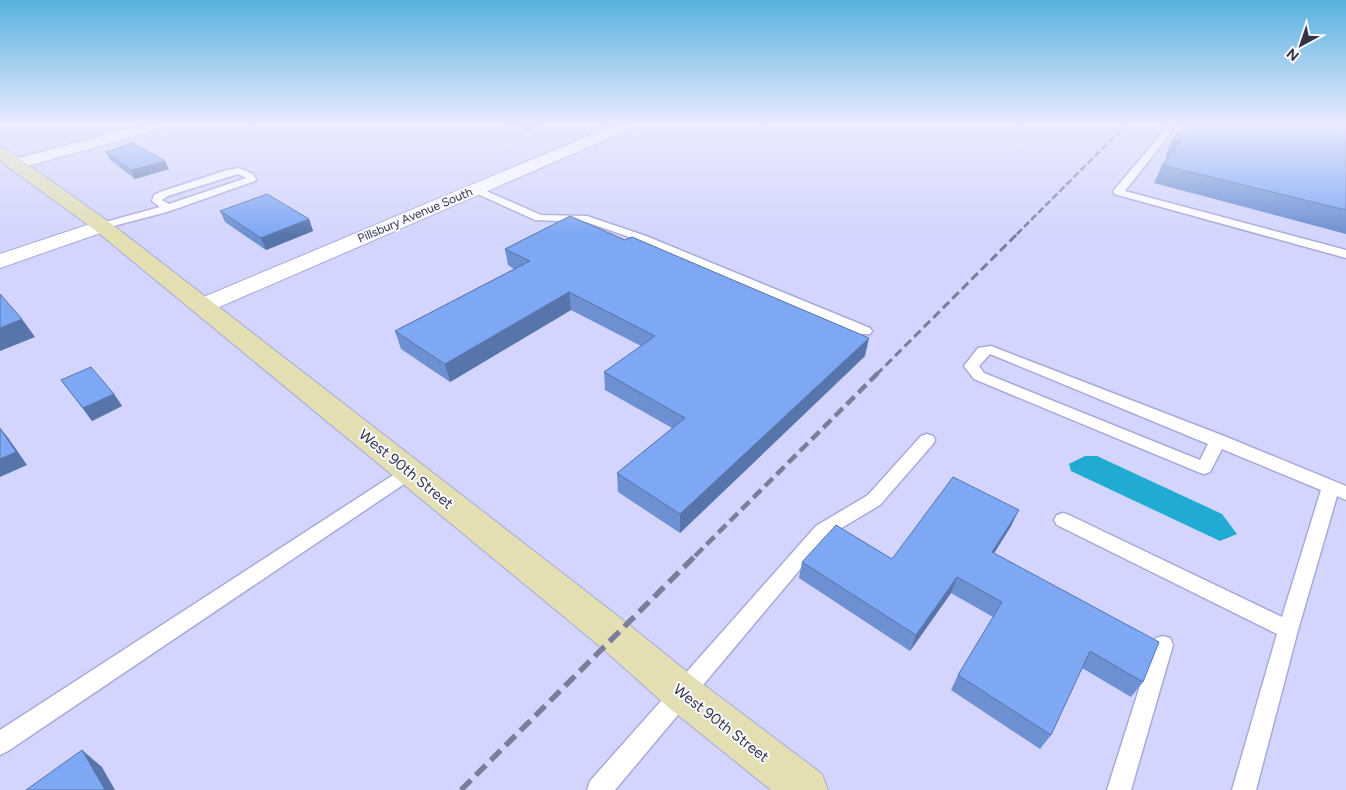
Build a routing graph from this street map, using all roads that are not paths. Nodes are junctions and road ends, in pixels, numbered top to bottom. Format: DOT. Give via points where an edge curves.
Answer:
graph roads {
  1 [pos="12,162"];
  2 [pos="541,162"];
  3 [pos="1143,162"];
  4 [pos="475,190"];
  5 [pos="168,208"];
  6 [pos="102,226"];
  7 [pos="1346,254"];
  8 [pos="0,261"];
  9 [pos="202,306"];
  10 [pos="865,331"];
  11 [pos="927,440"];
  12 [pos="1218,440"];
  13 [pos="410,472"];
  14 [pos="1339,490"];
  15 [pos="1063,520"];
  16 [pos="1288,630"];
  17 [pos="1163,645"];
  18 [pos="682,693"];
  19 [pos="0,743"];
  20 [pos="599,790"];
  21 [pos="806,790"];
  22 [pos="1119,790"];
  23 [pos="1244,790"];
  1 -- 6 [label="street, West 90th Street"];
  2 -- 4 [label="street, Pillsbury Avenue South"];
  3 -- 7 [label="lane" via="1118,192"];
  4 -- 9 [label="street, Pillsbury Avenue South"];
  4 -- 10 [label="lane" via="539,218 587,219 642,238"];
  5 -- 5 [label="lane" via="246,182 250,176 239,171 230,172 158,197 157,201"];
  5 -- 6 [label="lane"];
  6 -- 8 [label="street"];
  6 -- 9 [label="street, West 90th Street"];
  9 -- 13 [label="street, West 90th Street"];
  11 -- 18 [label="lane" via="874,500 822,531"];
  12 -- 12 [label="lane" via="1204,468 979,376 971,366 983,351 991,350"];
  12 -- 14 [label="lane"];
  13 -- 18 [label="street, West 90th Street"];
  13 -- 19 [label="lane"];
  14 -- 16 [label="lane"];
  15 -- 16 [label="lane"];
  16 -- 23 [label="lane"];
  17 -- 22 [label="lane"];
  18 -- 20 [label="lane"];
  18 -- 21 [label="street, West 90th Street"];
}
